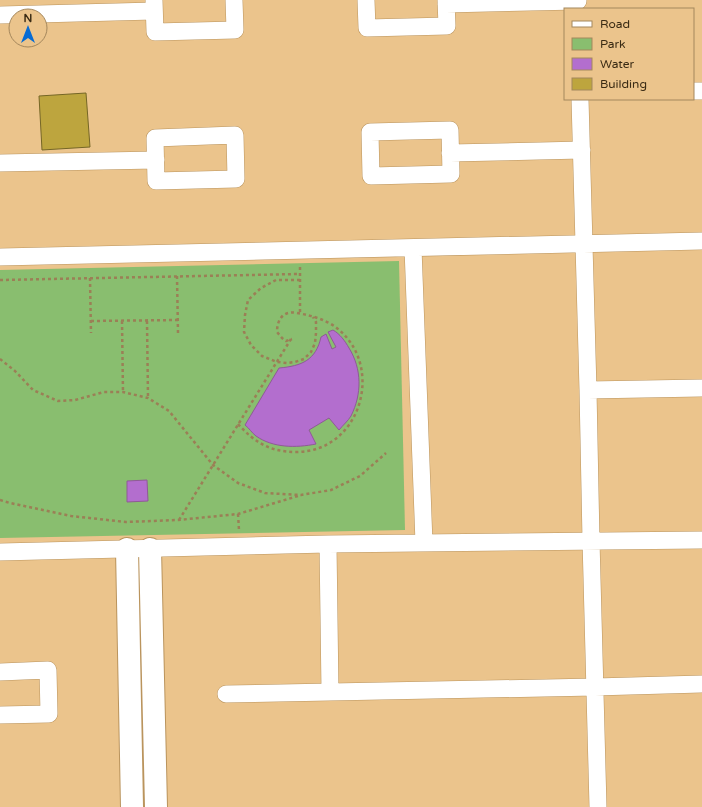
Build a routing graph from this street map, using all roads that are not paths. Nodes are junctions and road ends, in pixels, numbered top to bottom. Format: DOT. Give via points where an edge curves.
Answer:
graph roads {
  1 [pos="234,0"];
  2 [pos="366,0"];
  3 [pos="446,2"];
  4 [pos="578,3"];
  5 [pos="154,6"];
  6 [pos="0,15"];
  7 [pos="580,100"];
  8 [pos="582,150"];
  9 [pos="450,153"];
  10 [pos="156,160"];
  11 [pos="0,163"];
  12 [pos="702,241"];
  13 [pos="584,244"];
  14 [pos="412,248"];
  15 [pos="0,257"];
  16 [pos="702,388"];
  17 [pos="588,390"];
  18 [pos="591,540"];
  19 [pos="702,540"];
  20 [pos="424,543"];
  21 [pos="328,544"];
  22 [pos="150,548"];
  23 [pos="127,549"];
  24 [pos="0,552"];
  25 [pos="0,672"];
  26 [pos="702,684"];
  27 [pos="595,687"];
  28 [pos="330,692"];
  29 [pos="226,694"];
  30 [pos="0,715"];
  31 [pos="132,807"];
  32 [pos="156,807"];
  33 [pos="598,807"];
  1 -- 5 [label="street" via="235,30 155,32"];
  2 -- 3 [label="street" via="367,28 447,26"];
  3 -- 4 [label="street"];
  5 -- 6 [label="street"];
  7 -- 8 [label="street"];
  8 -- 9 [label="street"];
  8 -- 13 [label="street"];
  9 -- 9 [label="street" via="450,130 370,132 372,176 451,174"];
  10 -- 10 [label="street" via="156,181 236,179 235,135 155,138"];
  10 -- 11 [label="street"];
  12 -- 13 [label="street"];
  13 -- 14 [label="street"];
  13 -- 17 [label="street"];
  14 -- 15 [label="street"];
  14 -- 20 [label="street"];
  16 -- 17 [label="street"];
  17 -- 18 [label="street"];
  18 -- 19 [label="street"];
  18 -- 20 [label="street"];
  18 -- 27 [label="street"];
  20 -- 21 [label="street"];
  21 -- 22 [label="street"];
  21 -- 28 [label="street"];
  22 -- 23 [label="street"];
  22 -- 32 [label="street"];
  23 -- 24 [label="street"];
  23 -- 31 [label="street"];
  25 -- 30 [label="street" via="48,670 49,714"];
  26 -- 27 [label="street"];
  27 -- 28 [label="street"];
  27 -- 33 [label="street"];
  28 -- 29 [label="street"];
}
